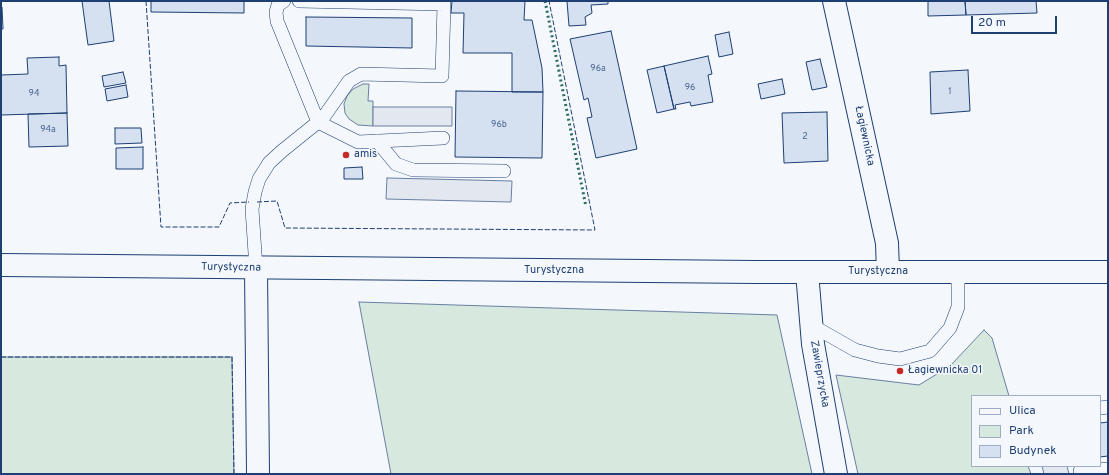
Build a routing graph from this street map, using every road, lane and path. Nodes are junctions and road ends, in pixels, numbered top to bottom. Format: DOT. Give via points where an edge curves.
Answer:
graph roads {
  1 [pos="284,1"];
  2 [pos="299,1"];
  3 [pos="834,1"];
  4 [pos="318,122"];
  5 [pos="442,138"];
  6 [pos="377,141"];
  7 [pos="504,171"];
  8 [pos="1,265"];
  9 [pos="256,268"];
  10 [pos="958,271"];
  11 [pos="807,272"];
  12 [pos="888,272"];
  13 [pos="1108,272"];
  14 [pos="811,325"];
  15 [pos="1108,469"];
  16 [pos="1080,470"];
  17 [pos="258,474"];
  18 [pos="836,474"];
  1 -- 4 [label="lane" via="278,5 277,21"];
  2 -- 4 [label="lane" via="444,4 442,76 361,74 349,81"];
  3 -- 12 [label="main road, Łagiewnicka" via="887,243"];
  4 -- 6 [label="lane" via="358,142"];
  4 -- 9 [label="lane" via="282,151 259,179 252,209"];
  5 -- 6 [label="lane"];
  6 -- 7 [label="lane" via="396,164 413,170"];
  8 -- 9 [label="main road, Turystyczna"];
  9 -- 11 [label="main road, Turystyczna"];
  9 -- 17 [label="main road"];
  10 -- 12 [label="main road, Turystyczna"];
  10 -- 13 [label="main road, Turystyczna"];
  10 -- 14 [label="lane" via="958,307 950,328 930,351 900,359 878,356 855,350"];
  11 -- 12 [label="main road, Turystyczna"];
  11 -- 14 [label="main road, Zawieprzycka"];
  14 -- 18 [label="main road, Zawieprzycka"];
  15 -- 16 [label="lane"];
}
